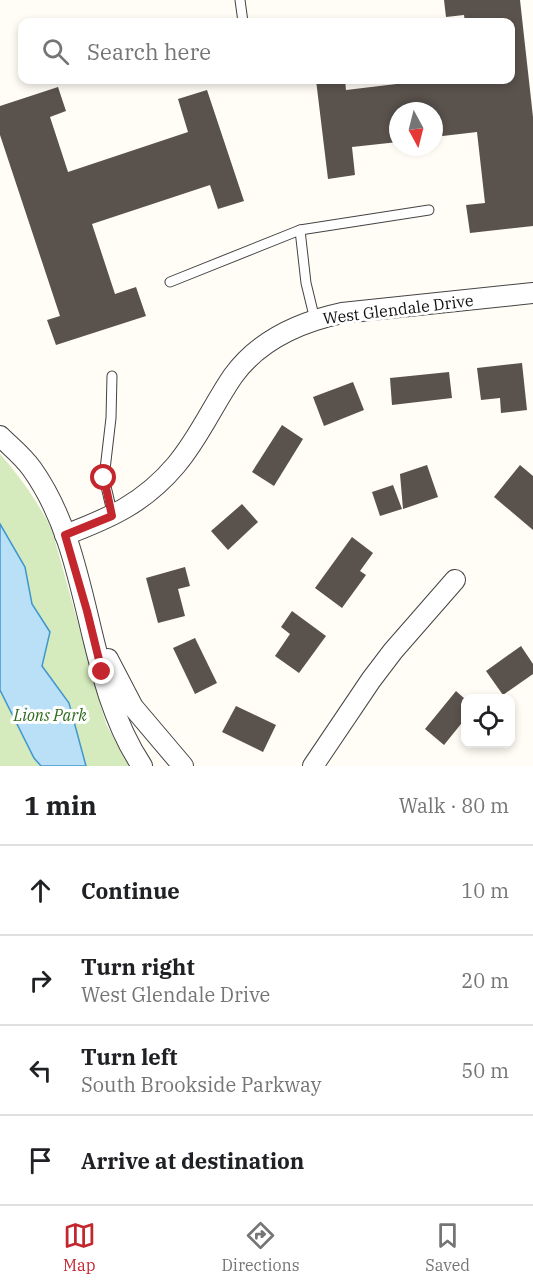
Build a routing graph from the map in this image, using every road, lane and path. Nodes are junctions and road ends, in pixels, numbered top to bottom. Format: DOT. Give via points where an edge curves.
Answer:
graph roads {
  1 [pos="240,0"];
  2 [pos="242,18"];
  3 [pos="429,210"];
  4 [pos="300,230"];
  5 [pos="170,282"];
  6 [pos="533,292"];
  7 [pos="315,320"];
  8 [pos="112,376"];
  9 [pos="0,436"];
  10 [pos="112,516"];
  11 [pos="65,535"];
  12 [pos="455,580"];
  13 [pos="88,618"];
  14 [pos="142,766"];
  15 [pos="183,766"];
  16 [pos="313,766"];
  1 -- 2 [label="lane"];
  3 -- 4 [label="lane"];
  4 -- 5 [label="lane"];
  4 -- 7 [label="lane"];
  6 -- 7 [label="street, West Glendale Drive" via="342,313"];
  7 -- 10 [label="street, West Glendale Drive" via="257,351 234,375 176,465 136,501"];
  8 -- 10 [label="lane" via="104,478"];
  9 -- 11 [label="street" via="32,470"];
  10 -- 11 [label="street, West Glendale Drive"];
  11 -- 13 [label="street"];
  12 -- 16 [label="street" via="393,651"];
  13 -- 14 [label="street" via="117,718"];
  13 -- 15 [label="street" via="133,707"];
}
